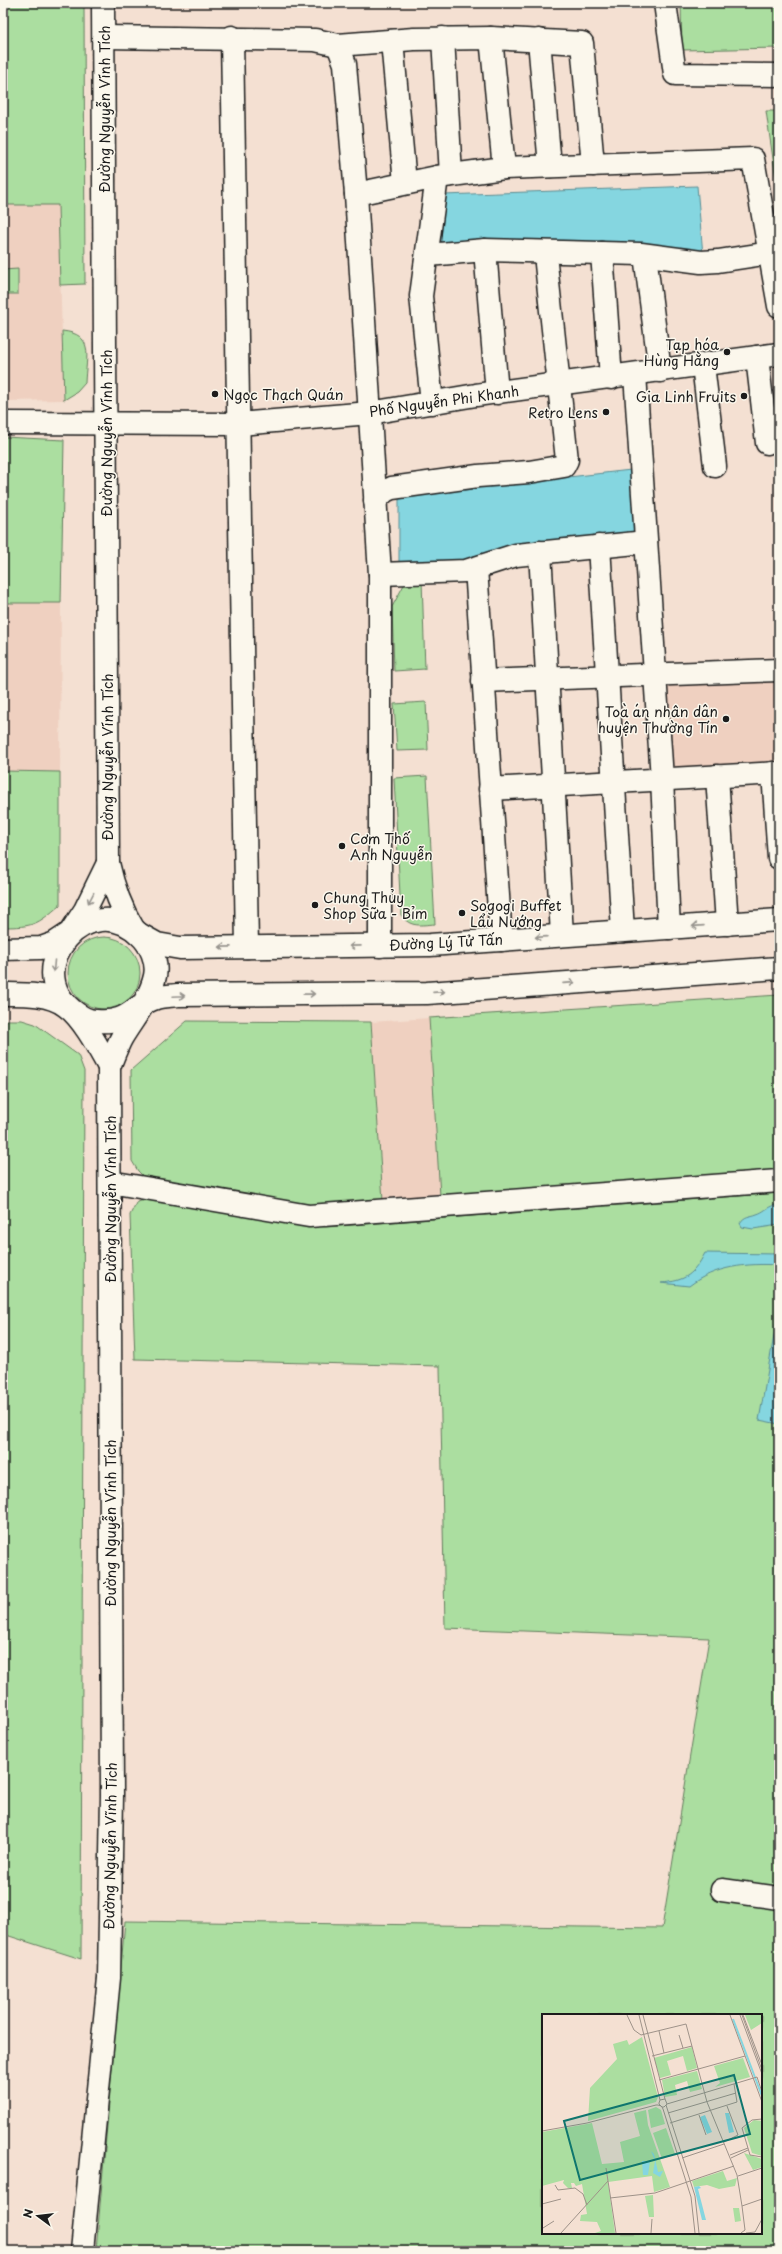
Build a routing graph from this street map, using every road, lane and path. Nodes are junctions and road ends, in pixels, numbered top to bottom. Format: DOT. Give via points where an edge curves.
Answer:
graph roads {
  1 [pos="103,3"];
  2 [pos="665,3"];
  3 [pos="104,37"];
  4 [pos="232,38"];
  5 [pos="443,38"];
  6 [pos="491,38"];
  7 [pos="539,40"];
  8 [pos="392,41"];
  9 [pos="338,46"];
  10 [pos="779,75"];
  11 [pos="593,165"];
  12 [pos="550,166"];
  13 [pos="504,168"];
  14 [pos="444,176"];
  15 [pos="405,183"];
  16 [pos="356,194"];
  17 [pos="485,250"];
  18 [pos="602,253"];
  19 [pos="770,253"];
  20 [pos="428,255"];
  21 [pos="645,255"];
  22 [pos="546,264"];
  23 [pos="779,306"];
  24 [pos="779,354"];
  25 [pos="757,358"];
  26 [pos="703,365"];
  27 [pos="660,371"];
  28 [pos="635,374"];
  29 [pos="611,378"];
  30 [pos="558,385"];
  31 [pos="497,393"];
  32 [pos="432,403"];
  33 [pos="370,413"];
  34 [pos="3,422"];
  35 [pos="106,422"];
  36 [pos="239,424"];
  37 [pos="767,443"];
  38 [pos="715,466"];
  39 [pos="375,501"];
  40 [pos="646,542"];
  41 [pos="599,546"];
  42 [pos="540,552"];
  43 [pos="476,568"];
  44 [pos="380,574"];
  45 [pos="779,670"];
  46 [pos="655,674"];
  47 [pos="607,676"];
  48 [pos="548,679"];
  49 [pos="483,681"];
  50 [pos="776,773"];
  51 [pos="717,776"];
  52 [pos="662,779"];
  53 [pos="614,782"];
  54 [pos="554,785"];
  55 [pos="490,788"];
  56 [pos="779,858"];
  57 [pos="108,863"];
  58 [pos="779,920"];
  59 [pos="727,924"];
  60 [pos="669,928"];
  61 [pos="136,931"];
  62 [pos="623,931"];
  63 [pos="70,933"];
  64 [pos="562,936"];
  65 [pos="501,940"];
  66 [pos="380,946"];
  67 [pos="247,947"];
  68 [pos="3,949"];
  69 [pos="779,968"];
  70 [pos="3,994"];
  71 [pos="66,1006"];
  72 [pos="142,1006"];
  73 [pos="108,1067"];
  74 [pos="779,1181"];
  75 [pos="110,1182"];
  76 [pos="722,1890"];
  77 [pos="779,1898"];
  78 [pos="82,2251"];
  1 -- 3 [label="street, Đường Nguyễn Vĩnh Tích"];
  2 -- 10 [label="street" via="675,74"];
  3 -- 4 [label="street"];
  3 -- 35 [label="street, Đường Nguyễn Vĩnh Tích"];
  4 -- 9 [label="street" via="314,40"];
  4 -- 36 [label="street"];
  5 -- 6 [label="street"];
  5 -- 8 [label="street"];
  5 -- 14 [label="street"];
  6 -- 7 [label="street"];
  6 -- 13 [label="street"];
  7 -- 11 [label="street" via="582,43"];
  7 -- 12 [label="street"];
  8 -- 9 [label="street"];
  8 -- 15 [label="street"];
  9 -- 16 [label="street" via="345,64"];
  11 -- 12 [label="street"];
  11 -- 19 [label="street" via="753,159"];
  12 -- 13 [label="street"];
  13 -- 14 [label="street"];
  14 -- 15 [label="street"];
  14 -- 20 [label="street"];
  15 -- 16 [label="street"];
  16 -- 33 [label="street"];
  17 -- 18 [label="street"];
  17 -- 20 [label="street"];
  17 -- 31 [label="street"];
  18 -- 21 [label="street"];
  18 -- 29 [label="street"];
  19 -- 21 [label="street" via="701,262"];
  19 -- 23 [label="street"];
  20 -- 32 [label="street" via="421,296"];
  21 -- 27 [label="street"];
  22 -- 30 [label="street"];
  24 -- 25 [label="street, Phố Nguyễn Phi Khanh"];
  25 -- 26 [label="street, Phố Nguyễn Phi Khanh"];
  25 -- 37 [label="street"];
  26 -- 27 [label="street, Phố Nguyễn Phi Khanh"];
  26 -- 38 [label="street"];
  27 -- 28 [label="street, Phố Nguyễn Phi Khanh"];
  28 -- 29 [label="street, Phố Nguyễn Phi Khanh"];
  28 -- 40 [label="street"];
  29 -- 30 [label="street, Phố Nguyễn Phi Khanh"];
  30 -- 31 [label="street, Phố Nguyễn Phi Khanh"];
  30 -- 39 [label="street" via="567,460 564,466 392,488"];
  31 -- 32 [label="street, Phố Nguyễn Phi Khanh"];
  32 -- 33 [label="street, Phố Nguyễn Phi Khanh"];
  33 -- 36 [label="street, Phố Nguyễn Phi Khanh"];
  33 -- 39 [label="street"];
  34 -- 35 [label="street, Phố Nguyễn Phi Khanh"];
  35 -- 36 [label="street, Phố Nguyễn Phi Khanh"];
  35 -- 57 [label="street, Đường Nguyễn Vĩnh Tích"];
  36 -- 67 [label="street"];
  39 -- 44 [label="street"];
  40 -- 41 [label="street"];
  40 -- 46 [label="street"];
  41 -- 42 [label="street"];
  41 -- 47 [label="street"];
  42 -- 43 [label="street" via="516,555"];
  42 -- 48 [label="street"];
  43 -- 44 [label="street" via="466,571"];
  43 -- 49 [label="street"];
  44 -- 66 [label="street"];
  45 -- 46 [label="street"];
  46 -- 47 [label="street"];
  46 -- 52 [label="street"];
  47 -- 48 [label="street"];
  47 -- 53 [label="street"];
  48 -- 49 [label="street"];
  48 -- 54 [label="street"];
  49 -- 55 [label="street"];
  50 -- 51 [label="street"];
  50 -- 56 [label="street"];
  51 -- 52 [label="street"];
  51 -- 59 [label="street"];
  52 -- 53 [label="street"];
  52 -- 60 [label="street"];
  53 -- 54 [label="street"];
  53 -- 62 [label="street"];
  54 -- 55 [label="street"];
  54 -- 64 [label="street"];
  55 -- 65 [label="street"];
  57 -- 61 [label="street, Đường Nguyễn Vĩnh Tích" via="113,887 123,912"];
  57 -- 63 [label="street, one-way"];
  58 -- 59 [label="street, Đường Lý Tử Tấn"];
  59 -- 60 [label="street, Đường Lý Tử Tấn, one-way"];
  60 -- 62 [label="street, Đường Lý Tử Tấn"];
  61 -- 63 [label="street" via="116,921 99,920 84,924"];
  67 -- 61 [label="street, Đường Lý Tử Tấn, one-way" via="180,948 157,944"];
  61 -- 72 [label="street" via="146,940 154,956 156,973 152,991"];
  62 -- 64 [label="street, Đường Lý Tử Tấn"];
  63 -- 68 [label="street" via="41,948"];
  63 -- 71 [label="street, one-way" via="60,946 54,961 55,982"];
  64 -- 65 [label="street, Đường Lý Tử Tấn, one-way"];
  65 -- 66 [label="street, Đường Lý Tử Tấn"];
  66 -- 67 [label="street, Đường Lý Tử Tấn, one-way"];
  72 -- 69 [label="street, one-way" via="156,998 178,995 427,993"];
  70 -- 71 [label="street" via="39,996"];
  71 -- 72 [label="street" via="79,1016 94,1021 111,1022 128,1016"];
  71 -- 73 [label="street" via="90,1033"];
  72 -- 73 [label="street" via="121,1038"];
  73 -- 75 [label="street, Đường Nguyễn Vĩnh Tích"];
  74 -- 75 [label="street" via="309,1216"];
  75 -- 78 [label="street, Đường Nguyễn Vĩnh Tích" via="112,1795 109,1978"];
  76 -- 77 [label="street"];
}
